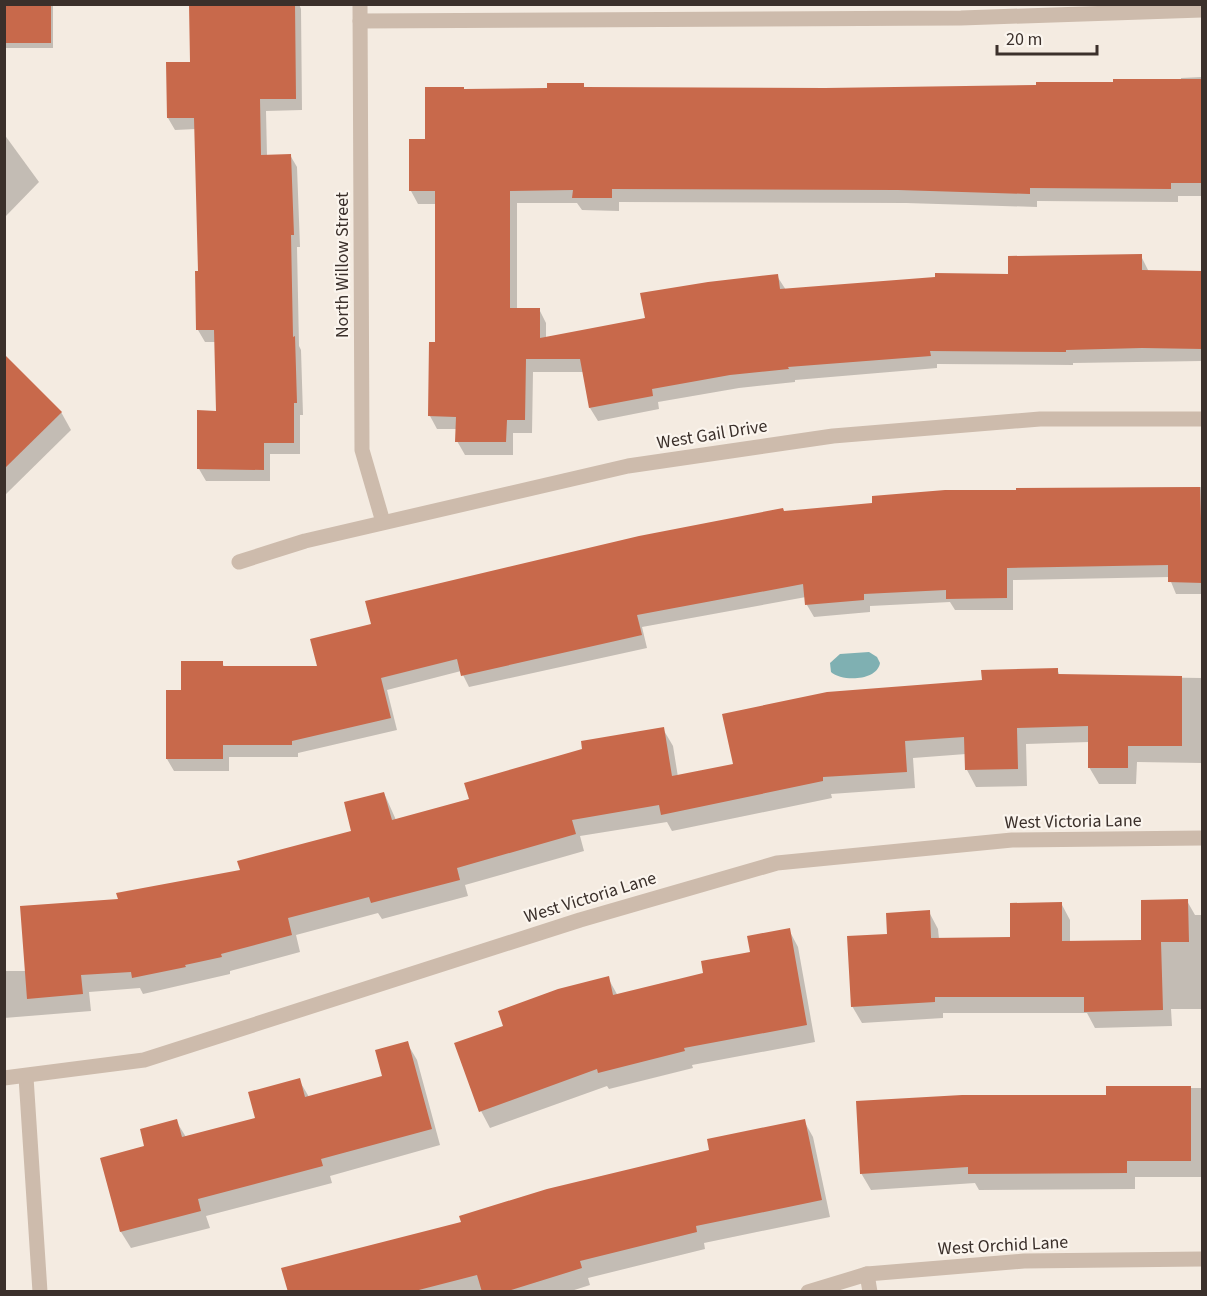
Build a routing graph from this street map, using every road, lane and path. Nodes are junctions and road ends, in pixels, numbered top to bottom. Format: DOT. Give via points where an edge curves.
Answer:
graph roads {
  1 [pos="360,4"];
  2 [pos="1203,10"];
  3 [pos="360,21"];
  4 [pos="1203,419"];
  5 [pos="382,522"];
  6 [pos="239,562"];
  7 [pos="1203,838"];
  8 [pos="26,1077"];
  9 [pos="4,1078"];
  10 [pos="1203,1258"];
  11 [pos="867,1274"];
  12 [pos="40,1292"];
  13 [pos="808,1292"];
  14 [pos="870,1292"];
  1 -- 3 [label="street, North Willow Street"];
  2 -- 3 [label="street" via="961,18"];
  3 -- 5 [label="street, North Willow Street" via="362,450"];
  4 -- 5 [label="street, West Gail Drive" via="1040,419 833,436 628,466"];
  5 -- 6 [label="street, West Gail Drive"];
  7 -- 8 [label="street, West Victoria Lane" via="1012,840 777,863 558,927 144,1060"];
  8 -- 9 [label="street, West Victoria Lane"];
  8 -- 12 [label="street"];
  10 -- 11 [label="street, West Orchid Lane" via="1024,1262"];
  11 -- 13 [label="street, West Orchid Lane"];
  11 -- 14 [label="street"];
}
